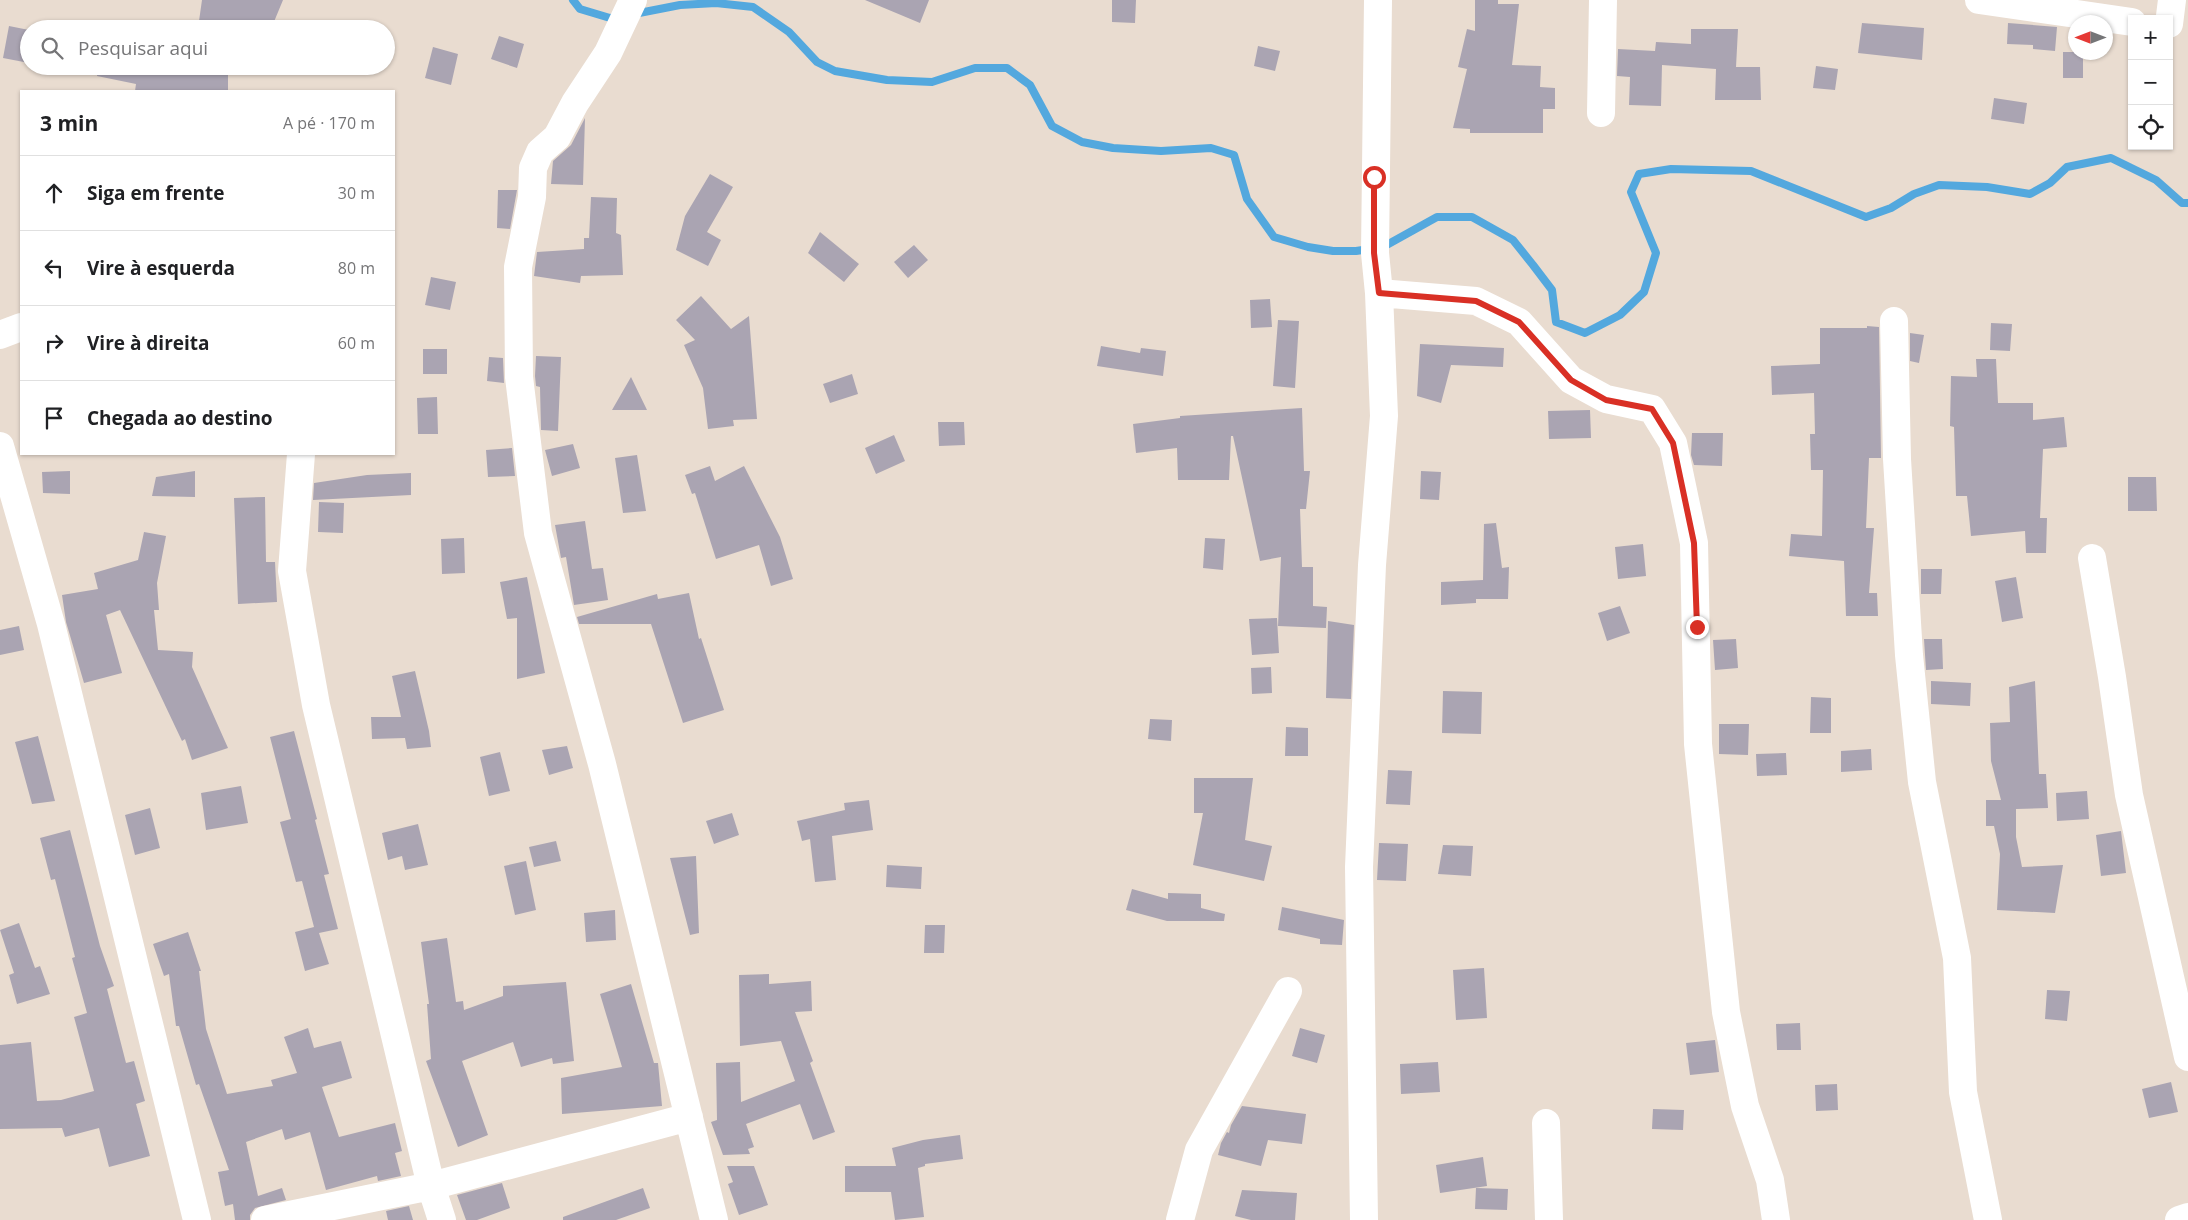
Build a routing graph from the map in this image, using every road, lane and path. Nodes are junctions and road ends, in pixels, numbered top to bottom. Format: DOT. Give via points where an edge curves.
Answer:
graph roads {
  1 [pos="634,0"];
  2 [pos="1378,0"];
  3 [pos="1603,0"];
  4 [pos="1979,0"];
  5 [pos="2172,0"];
  6 [pos="2170,15"];
  7 [pos="2128,21"];
  8 [pos="2173,27"];
  9 [pos="2188,30"];
  10 [pos="1601,113"];
  11 [pos="1379,293"];
  12 [pos="1894,321"];
  13 [pos="20,327"];
  14 [pos="0,335"];
  15 [pos="0,446"];
  16 [pos="301,455"];
  17 [pos="2092,558"];
  18 [pos="1288,991"];
  19 [pos="2188,1057"];
  20 [pos="689,1117"];
  21 [pos="1546,1123"];
  22 [pos="431,1186"];
  23 [pos="2188,1217"];
  24 [pos="197,1220"];
  25 [pos="265,1220"];
  26 [pos="442,1220"];
  27 [pos="714,1220"];
  28 [pos="1180,1220"];
  29 [pos="1364,1220"];
  30 [pos="1549,1220"];
  31 [pos="1776,1220"];
  32 [pos="1988,1220"];
  33 [pos="2179,1220"];
  1 -- 20 [label="street" via="608,53 556,137 540,152 533,168 532,197 518,267 519,377 538,533 602,764"];
  2 -- 11 [label="street" via="1374,253"];
  3 -- 10 [label="street"];
  4 -- 7 [label="street"];
  5 -- 6 [label="street"];
  8 -- 9 [label="street"];
  11 -- 29 [label="street" via="1384,416 1372,564 1359,867"];
  11 -- 31 [label="street" via="1476,301 1519,322 1571,380 1606,400 1652,409 1673,443 1694,543 1698,744 1726,1012 1745,1106 1770,1180"];
  12 -- 32 [label="street" via="1897,459 1909,655 1922,782 1958,958 1963,1092"];
  13 -- 14 [label="street"];
  15 -- 24 [label="street" via="51,624"];
  16 -- 22 [label="street" via="292,571 316,705"];
  17 -- 19 [label="street" via="2129,795"];
  18 -- 28 [label="street" via="1199,1150"];
  20 -- 22 [label="street"];
  20 -- 27 [label="street"];
  21 -- 30 [label="street"];
  22 -- 25 [label="street"];
  22 -- 26 [label="street"];
  23 -- 33 [label="street"];
}
